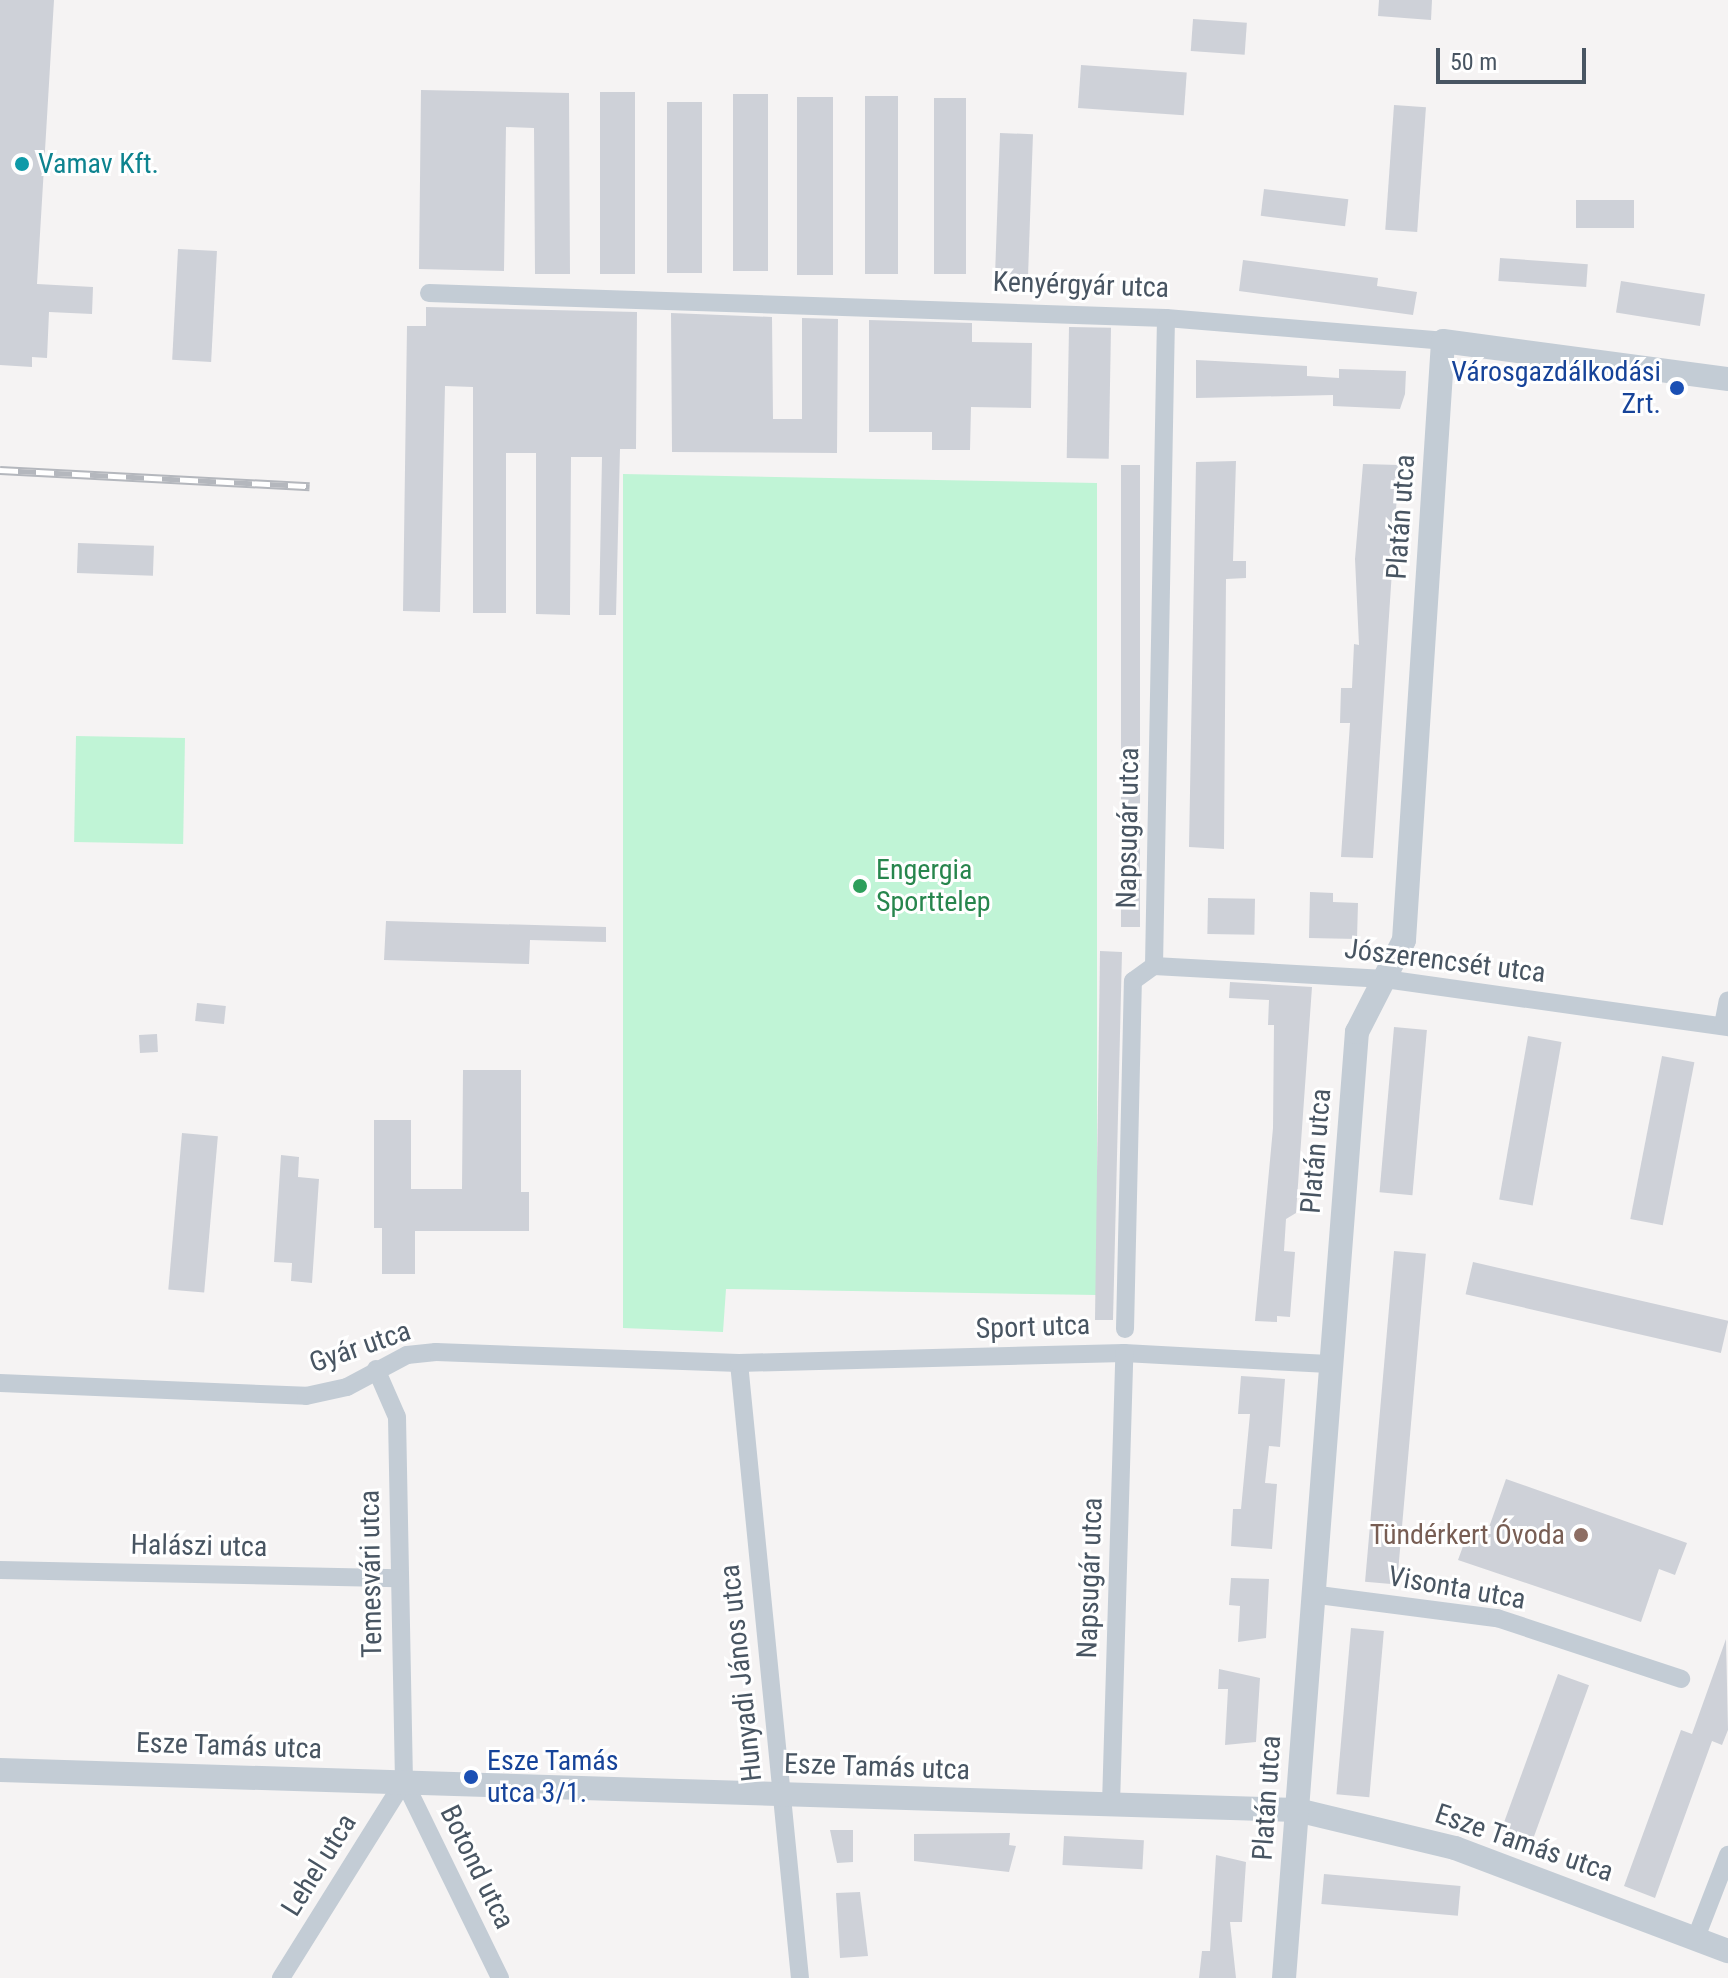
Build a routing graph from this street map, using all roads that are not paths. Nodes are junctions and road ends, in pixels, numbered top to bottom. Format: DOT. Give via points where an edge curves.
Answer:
graph roads {
  1 [pos="429,293"];
  2 [pos="1166,318"];
  3 [pos="1443,341"];
  4 [pos="1728,379"];
  5 [pos="1154,966"];
  6 [pos="1385,979"];
  7 [pos="1728,1000"];
  8 [pos="1725,1026"];
  9 [pos="1125,1329"];
  10 [pos="1124,1353"];
  11 [pos="739,1363"];
  12 [pos="1329,1364"];
  13 [pos="376,1369"];
  14 [pos="0,1383"];
  15 [pos="0,1570"];
  16 [pos="398,1578"];
  17 [pos="1311,1594"];
  18 [pos="1681,1679"];
  19 [pos="0,1770"];
  20 [pos="404,1781"];
  21 [pos="781,1793"];
  22 [pos="1111,1804"];
  23 [pos="1297,1810"];
  24 [pos="1728,1855"];
  25 [pos="1697,1935"];
  26 [pos="1728,1951"];
  27 [pos="281,1978"];
  28 [pos="500,1978"];
  29 [pos="800,1978"];
  30 [pos="1284,1978"];
  1 -- 2 [label="street, Kenyérgyár utca"];
  2 -- 3 [label="street, Kenyérgyár utca"];
  2 -- 5 [label="street, Napsugár utca"];
  3 -- 4 [label="street, Kenyérgyár utca"];
  3 -- 6 [label="street, Platán utca" via="1404,940"];
  5 -- 6 [label="street, Jószerencsét utca"];
  5 -- 9 [label="street" via="1133,981"];
  6 -- 8 [label="street, Jószerencsét utca"];
  6 -- 12 [label="street, Platán utca" via="1357,1032"];
  7 -- 8 [label="street"];
  10 -- 11 [label="street, Sport utca"];
  10 -- 12 [label="street, Sport utca"];
  10 -- 22 [label="street, Napsugár utca"];
  11 -- 13 [label="street, Gyár utca" via="436,1352"];
  11 -- 21 [label="street, Hunyadi János utca"];
  12 -- 17 [label="street, Platán utca"];
  13 -- 14 [label="street, Gyár utca" via="347,1387 306,1396"];
  13 -- 16 [label="street, Temesvári utca" via="397,1417"];
  15 -- 16 [label="street, Halászi utca"];
  16 -- 20 [label="street, Temesvári utca"];
  17 -- 18 [label="street, Visonta utca" via="1497,1618"];
  17 -- 23 [label="street, Platán utca"];
  19 -- 20 [label="street, Esze Tamás utca"];
  20 -- 21 [label="street, Esze Tamás utca"];
  20 -- 27 [label="street, Lehel utca"];
  20 -- 28 [label="street, Botond utca"];
  21 -- 22 [label="street, Esze Tamás utca"];
  21 -- 29 [label="street, Hunyadi János utca"];
  22 -- 23 [label="street, Esze Tamás utca"];
  23 -- 25 [label="street, Esze Tamás utca" via="1455,1848"];
  23 -- 30 [label="street, Platán utca"];
  24 -- 25 [label="street"];
  25 -- 26 [label="street, Esze Tamás utca"];
}
